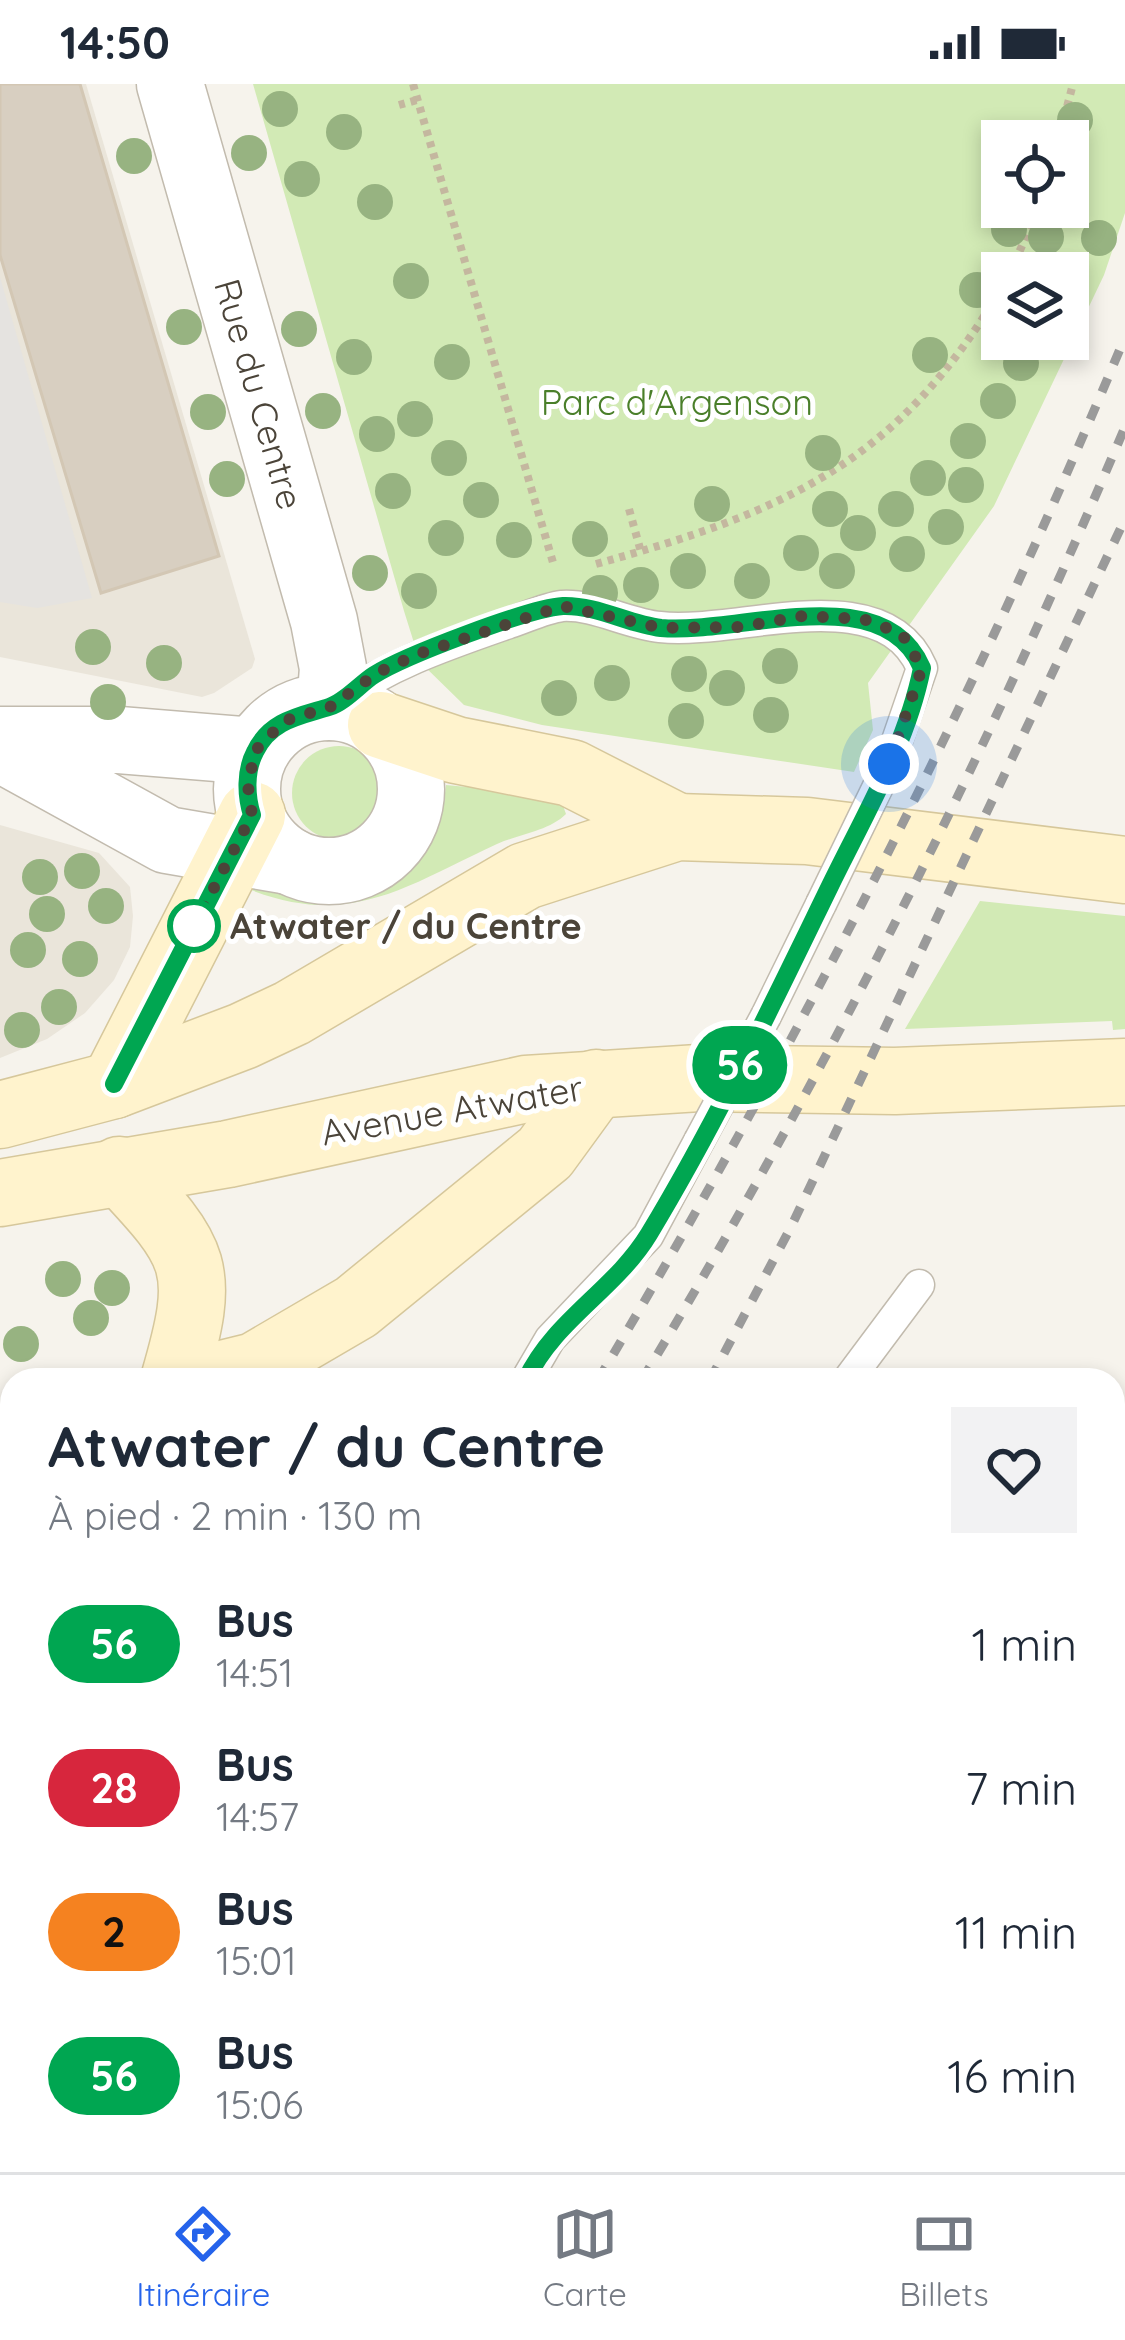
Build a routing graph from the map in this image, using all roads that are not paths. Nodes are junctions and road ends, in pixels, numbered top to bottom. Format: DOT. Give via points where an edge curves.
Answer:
graph roads {
  1 [pos="170,84"];
  2 [pos="356,716"];
  3 [pos="0,744"];
  4 [pos="255,751"];
  5 [pos="676,827"];
  6 [pos="167,840"];
  7 [pos="257,842"];
  8 [pos="1125,870"];
  9 [pos="198,918"];
  10 [pos="1125,1072"];
  11 [pos="596,1083"];
  12 [pos="114,1084"];
  13 [pos="0,1115"];
  14 [pos="119,1170"];
  15 [pos="0,1192"];
  16 [pos="919,1285"];
  17 [pos="177,1368"];
  18 [pos="247,1368"];
  19 [pos="533,1368"];
  20 [pos="857,1368"];
  1 -- 2 [label="street, Rue du Centre" via="333,668"];
  2 -- 4 [label="street" via="284,721"];
  2 -- 5 [label="main road" via="456,750 571,773"];
  2 -- 7 [label="street" via="406,757 410,805 398,835 348,869 309,869"];
  2 -- 19 [label="lane, bridge" via="377,673 562,606 662,628 863,619 902,634 922,668 889,764 648,1236"];
  3 -- 4 [label="street" via="119,740"];
  3 -- 6 [label="street"];
  4 -- 7 [label="street" via="248,786"];
  5 -- 8 [label="main road" via="807,831"];
  5 -- 12 [label="main road" via="525,877 292,1013"];
  6 -- 7 [label="street"];
  6 -- 9 [label="street"];
  7 -- 9 [label="main road"];
  9 -- 12 [label="main road"];
  10 -- 11 [label="main road, Avenue Atwater"];
  11 -- 14 [label="main road, Avenue Atwater" via="526,1088"];
  11 -- 18 [label="main road" via="545,1153 356,1307"];
  12 -- 13 [label="main road"];
  14 -- 15 [label="main road, Avenue Atwater"];
  14 -- 17 [label="main road" via="167,1221 194,1271"];
  16 -- 20 [label="lane"];
}
